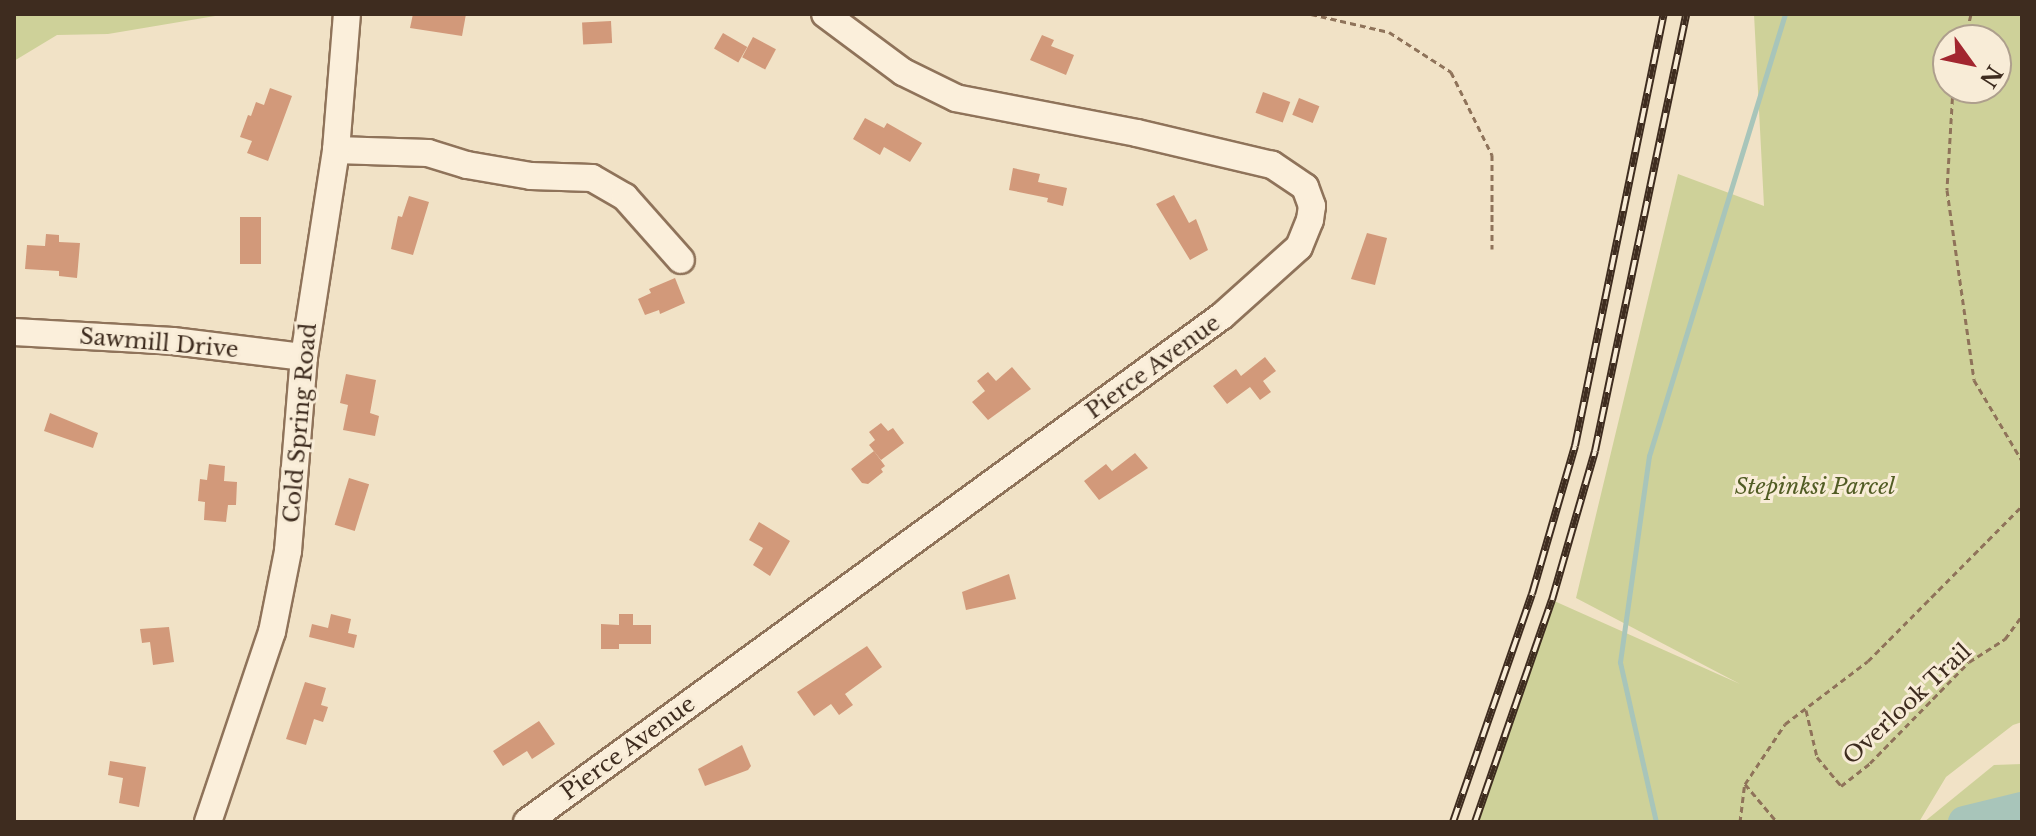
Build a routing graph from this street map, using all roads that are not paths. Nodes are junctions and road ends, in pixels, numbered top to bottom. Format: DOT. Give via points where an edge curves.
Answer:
graph roads {
  1 [pos="347,14"];
  2 [pos="825,14"];
  3 [pos="336,150"];
  4 [pos="681,260"];
  5 [pos="14,332"];
  6 [pos="304,357"];
  7 [pos="208,822"];
  8 [pos="527,822"];
  1 -- 3 [label="street, Cold Spring Road"];
  2 -- 8 [label="street, Pierce Avenue" via="903,72 956,98 1272,165 1305,187 1312,206 1310,220 1299,247 1222,316"];
  3 -- 4 [label="street" via="428,153 531,176 592,178 625,197"];
  3 -- 6 [label="street, Cold Spring Road"];
  5 -- 6 [label="street, Sawmill Drive" via="173,341"];
  6 -- 7 [label="street, Cold Spring Road" via="288,551 272,632"];
}
